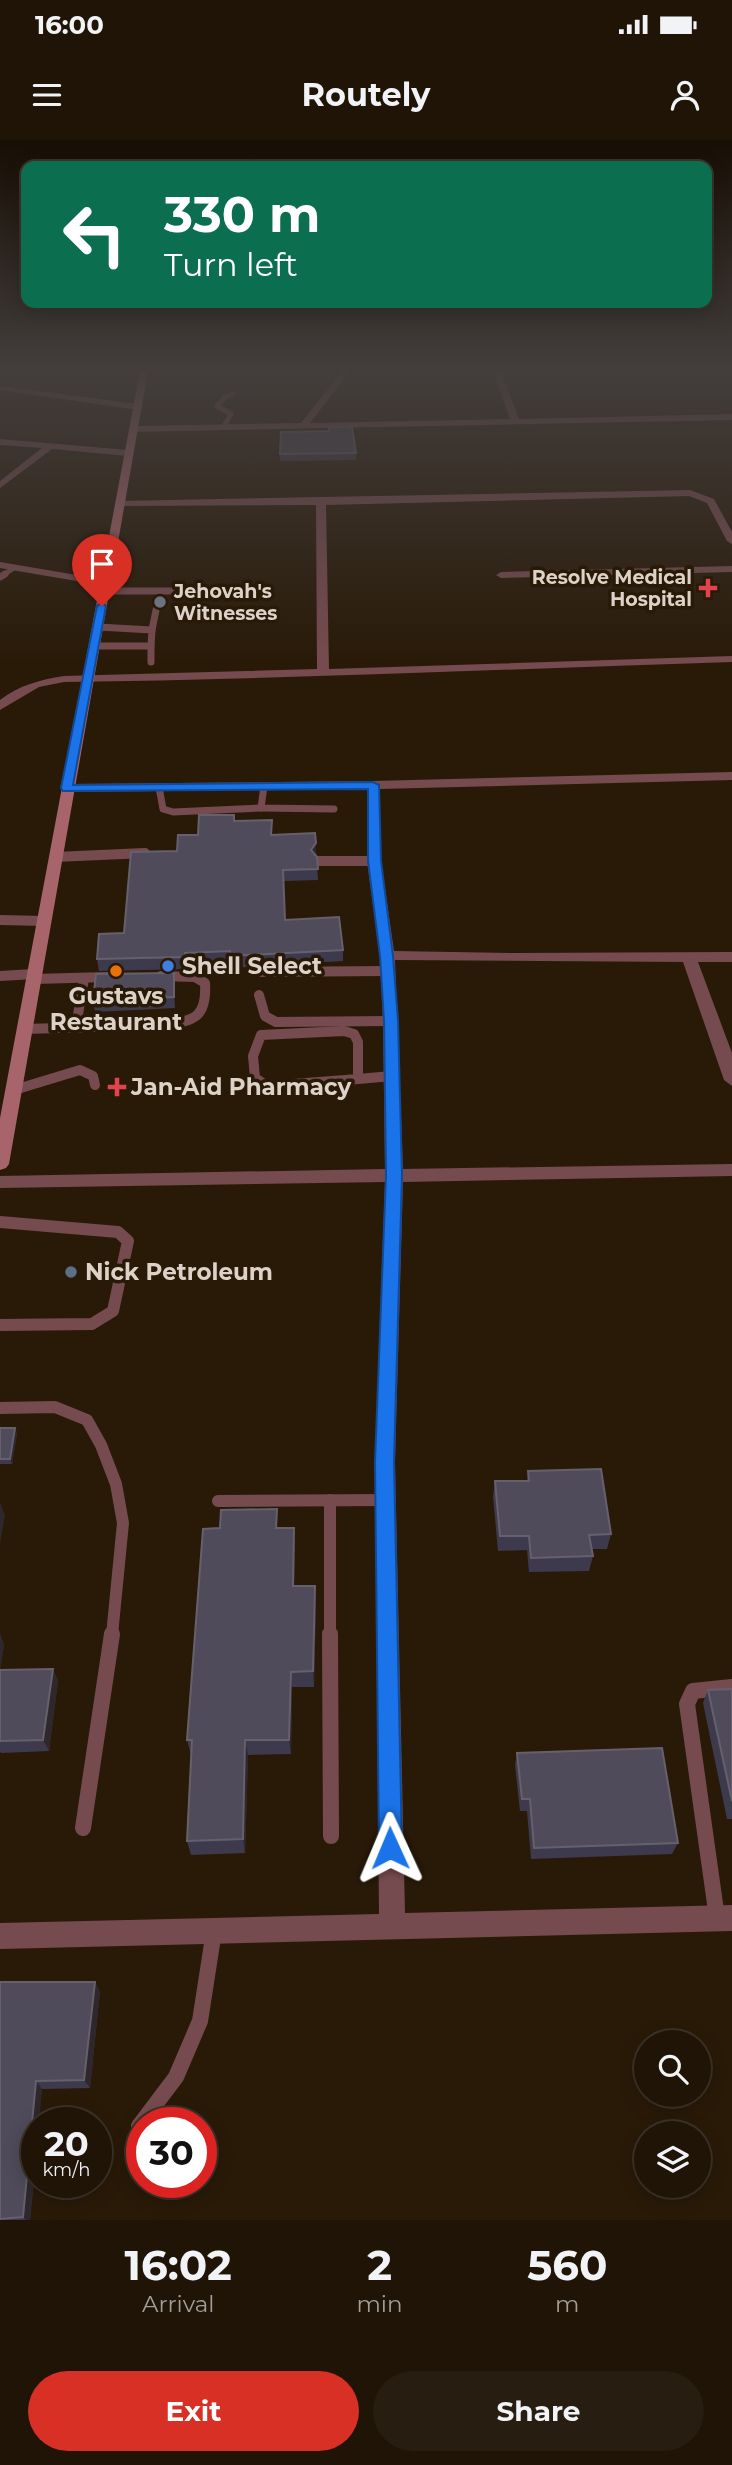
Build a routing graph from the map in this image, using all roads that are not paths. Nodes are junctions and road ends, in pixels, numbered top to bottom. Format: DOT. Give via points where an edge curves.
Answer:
graph roads {
  1 [pos="22,468"];
  2 [pos="126,468"];
  3 [pos="0,485"];
  4 [pos="321,502"];
  5 [pos="120,503"];
  6 [pos="732,541"];
  7 [pos="0,565"];
  8 [pos="14,568"];
  9 [pos="732,569"];
  10 [pos="501,575"];
  11 [pos="0,577"];
  12 [pos="105,587"];
  13 [pos="213,591"];
  14 [pos="156,610"];
  15 [pos="98,627"];
  16 [pos="152,630"];
  17 [pos="95,646"];
  18 [pos="151,646"];
  19 [pos="732,659"];
  20 [pos="150,662"];
  21 [pos="323,674"];
  22 [pos="88,679"];
  23 [pos="0,706"];
  24 [pos="732,776"];
  25 [pos="373,785"];
  26 [pos="264,786"];
  27 [pos="159,787"];
  28 [pos="67,788"];
  29 [pos="261,808"];
  30 [pos="334,809"];
  31 [pos="159,853"];
  32 [pos="55,856"];
  33 [pos="319,861"];
  34 [pos="374,861"];
  35 [pos="0,920"];
  36 [pos="44,921"];
  37 [pos="689,957"];
  38 [pos="732,957"];
  39 [pos="387,963"];
  40 [pos="254,972"];
  41 [pos="0,976"];
  42 [pos="151,976"];
  43 [pos="34,977"];
  44 [pos="124,977"];
  45 [pos="84,978"];
  46 [pos="259,995"];
  47 [pos="391,1021"];
  48 [pos="76,1027"];
  49 [pos="25,1029"];
  50 [pos="392,1076"];
  51 [pos="358,1079"];
  52 [pos="732,1080"];
  53 [pos="95,1086"];
  54 [pos="7,1090"];
  55 [pos="0,1164"];
  56 [pos="732,1170"];
  57 [pos="394,1175"];
  58 [pos="0,1182"];
  59 [pos="0,1222"];
  60 [pos="0,1325"];
  61 [pos="0,1408"];
  62 [pos="330,1500"];
  63 [pos="385,1500"];
  64 [pos="219,1501"];
  65 [pos="732,1687"];
  66 [pos="83,1828"];
  67 [pos="331,1836"];
  68 [pos="724,1918"];
  69 [pos="392,1926"];
  70 [pos="215,1929"];
  71 [pos="0,1936"];
  72 [pos="153,2107"];
  1 -- 3 [label="street"];
  2 -- 5 [label="main road"];
  4 -- 5 [label="street"];
  4 -- 6 [label="street" via="690,493 711,500"];
  4 -- 21 [label="street"];
  5 -- 12 [label="main road"];
  7 -- 8 [label="street"];
  8 -- 11 [label="lane"];
  8 -- 12 [label="street"];
  9 -- 10 [label="street"];
  12 -- 13 [label="lane"];
  12 -- 15 [label="main road"];
  14 -- 16 [label="lane"];
  15 -- 16 [label="lane"];
  15 -- 17 [label="main road"];
  16 -- 18 [label="lane"];
  17 -- 18 [label="lane"];
  17 -- 22 [label="main road"];
  18 -- 20 [label="lane"];
  19 -- 21 [label="street"];
  21 -- 22 [label="street"];
  22 -- 23 [label="street" via="47,681"];
  22 -- 28 [label="main road"];
  24 -- 25 [label="street"];
  25 -- 26 [label="street"];
  25 -- 34 [label="street"];
  26 -- 27 [label="street"];
  26 -- 29 [label="lane"];
  27 -- 28 [label="street"];
  27 -- 29 [label="lane" via="163,809"];
  28 -- 32 [label="main road"];
  29 -- 30 [label="lane"];
  31 -- 32 [label="lane"];
  32 -- 36 [label="main road"];
  33 -- 34 [label="lane"];
  34 -- 39 [label="street"];
  35 -- 36 [label="lane"];
  36 -- 43 [label="main road"];
  37 -- 38 [label="street"];
  37 -- 39 [label="street"];
  37 -- 52 [label="street"];
  39 -- 40 [label="lane"];
  39 -- 47 [label="street"];
  41 -- 43 [label="lane"];
  42 -- 48 [label="lane" via="195,977 205,983 207,1001 201,1013 187,1023"];
  43 -- 45 [label="lane"];
  43 -- 49 [label="main road"];
  44 -- 45 [label="lane"];
  45 -- 48 [label="lane"];
  46 -- 47 [label="lane" via="263,1014 276,1022"];
  47 -- 50 [label="street"];
  48 -- 49 [label="lane"];
  49 -- 54 [label="main road"];
  50 -- 51 [label="lane"];
  50 -- 57 [label="street"];
  51 -- 51 [label="lane" via="260,1084 253,1078 256,1042 268,1034 354,1034"];
  53 -- 54 [label="lane" via="93,1076 80,1070"];
  54 -- 55 [label="main road"];
  56 -- 57 [label="street"];
  57 -- 58 [label="street"];
  57 -- 63 [label="street"];
  59 -- 60 [label="lane" via="118,1232 128,1241 113,1311 105,1318 92,1324"];
  61 -- 66 [label="lane" via="55,1407 87,1420 116,1484 122,1523 113,1625"];
  62 -- 63 [label="lane"];
  62 -- 64 [label="lane"];
  62 -- 67 [label="lane"];
  63 -- 69 [label="street"];
  65 -- 68 [label="lane" via="693,1690 687,1704"];
  68 -- 69 [label="street"];
  69 -- 70 [label="street"];
  70 -- 71 [label="street"];
  70 -- 72 [label="lane" via="200,2021 176,2077"];
}
